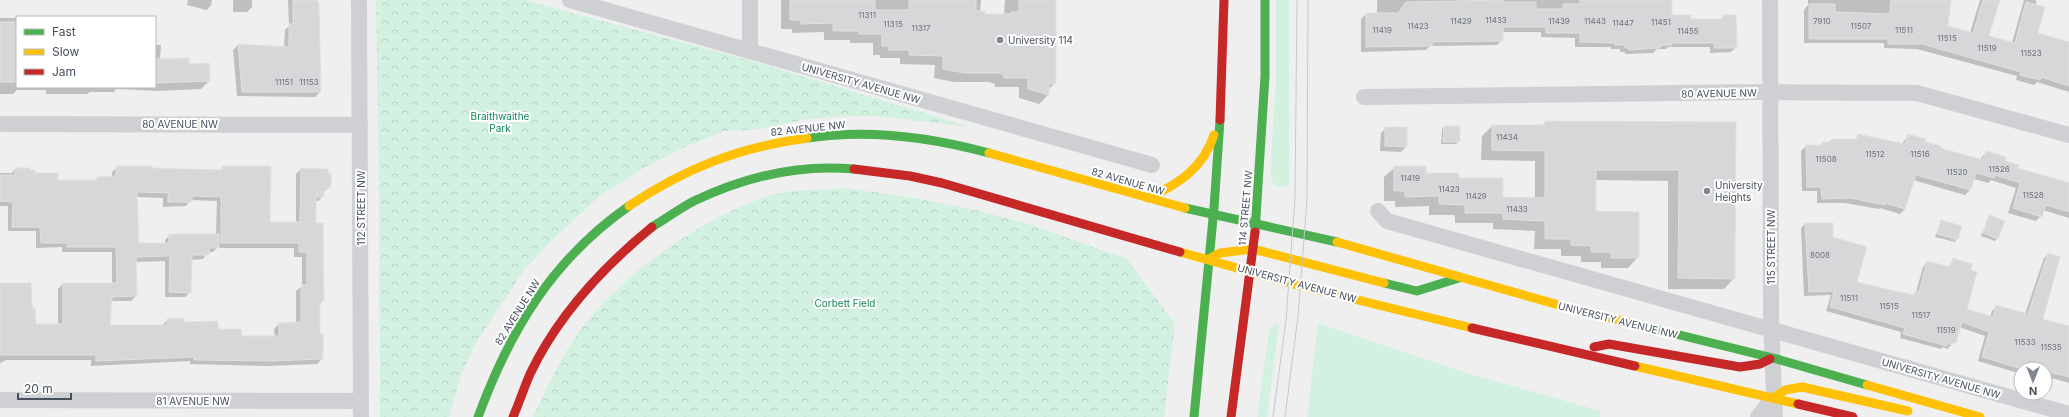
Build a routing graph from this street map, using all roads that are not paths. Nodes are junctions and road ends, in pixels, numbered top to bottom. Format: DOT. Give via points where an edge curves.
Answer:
graph roads {
  1 [pos="359,0"];
  2 [pos="570,0"];
  3 [pos="750,0"];
  4 [pos="1224,0"];
  5 [pos="1265,0"];
  6 [pos="1770,0"];
  7 [pos="750,51"];
  8 [pos="1770,92"];
  9 [pos="1364,97"];
  10 [pos="1221,109"];
  11 [pos="0,124"];
  12 [pos="360,124"];
  13 [pos="2069,135"];
  14 [pos="1152,165"];
  15 [pos="1148,198"];
  16 [pos="1378,212"];
  17 [pos="1213,214"];
  18 [pos="1256,224"];
  19 [pos="1253,249"];
  20 [pos="1209,259"];
  21 [pos="1250,271"];
  22 [pos="1459,278"];
  23 [pos="1771,331"];
  24 [pos="1570,350"];
  25 [pos="1773,358"];
  26 [pos="1773,398"];
  27 [pos="0,400"];
  28 [pos="361,409"];
  29 [pos="1966,413"];
  30 [pos="2069,414"];
  31 [pos="478,417"];
  32 [pos="514,417"];
  33 [pos="1194,417"];
  34 [pos="1231,417"];
  35 [pos="1758,417"];
  36 [pos="1775,417"];
  37 [pos="1853,417"];
  38 [pos="1980,417"];
  1 -- 12 [label="street, 112 STREET NW"];
  2 -- 7 [label="street, UNIVERSITY AVENUE NW"];
  3 -- 7 [label="street"];
  4 -- 10 [label="main road"];
  5 -- 18 [label="main road, 114 STREET NW" via="1265,76"];
  6 -- 8 [label="street, 115 STREET NW"];
  7 -- 14 [label="street, UNIVERSITY AVENUE NW"];
  8 -- 9 [label="street, 80 AVENUE NW"];
  8 -- 13 [label="street, 80 AVENUE NW" via="1917,93"];
  8 -- 23 [label="street, 115 STREET NW"];
  10 -- 15 [label="main road" via="1211,146 1200,165 1177,185"];
  10 -- 17 [label="main road"];
  11 -- 12 [label="street, 80 AVENUE NW"];
  12 -- 28 [label="street, 112 STREET NW"];
  15 -- 17 [label="main road, 82 AVENUE NW"];
  15 -- 31 [label="main road, 82 AVENUE NW" via="980,150 916,137 826,135 770,143 735,152 670,180 646,194 590,236 570,255 539,294 504,351"];
  16 -- 23 [label="street, UNIVERSITY AVENUE NW" via="1387,221"];
  17 -- 18 [label="main road, 82 AVENUE NW"];
  17 -- 20 [label="main road"];
  18 -- 19 [label="main road, 114 STREET NW"];
  18 -- 22 [label="main road, UNIVERSITY AVENUE NW" via="1327,239"];
  19 -- 20 [label="main road" via="1220,253"];
  19 -- 21 [label="main road, 114 STREET NW"];
  19 -- 22 [label="main road" via="1411,290 1422,291"];
  20 -- 21 [label="main road, UNIVERSITY AVENUE NW"];
  20 -- 32 [label="main road" via="969,190 903,174 857,168 812,168 737,181 707,194 658,224 589,283 552,335 521,393"];
  20 -- 33 [label="main road"];
  21 -- 24 [label="main road, UNIVERSITY AVENUE NW" via="1301,286"];
  21 -- 34 [label="main road, 114 STREET NW"];
  22 -- 25 [label="main road, UNIVERSITY AVENUE NW" via="1624,323"];
  23 -- 25 [label="street, 115 STREET NW"];
  23 -- 30 [label="street, UNIVERSITY AVENUE NW"];
  24 -- 25 [label="main road" via="1609,344 1740,366 1760,364"];
  24 -- 26 [label="main road, UNIVERSITY AVENUE NW"];
  25 -- 26 [label="street, 115 STREET NW"];
  25 -- 29 [label="main road, UNIVERSITY AVENUE NW"];
  26 -- 29 [label="main road" via="1785,390 1802,387 1923,412"];
  26 -- 35 [label="street"];
  26 -- 36 [label="street, 115 STREET NW"];
  26 -- 37 [label="main road, UNIVERSITY AVENUE NW"];
  27 -- 28 [label="street, 81 AVENUE NW"];
  29 -- 38 [label="main road, UNIVERSITY AVENUE NW"];
}
